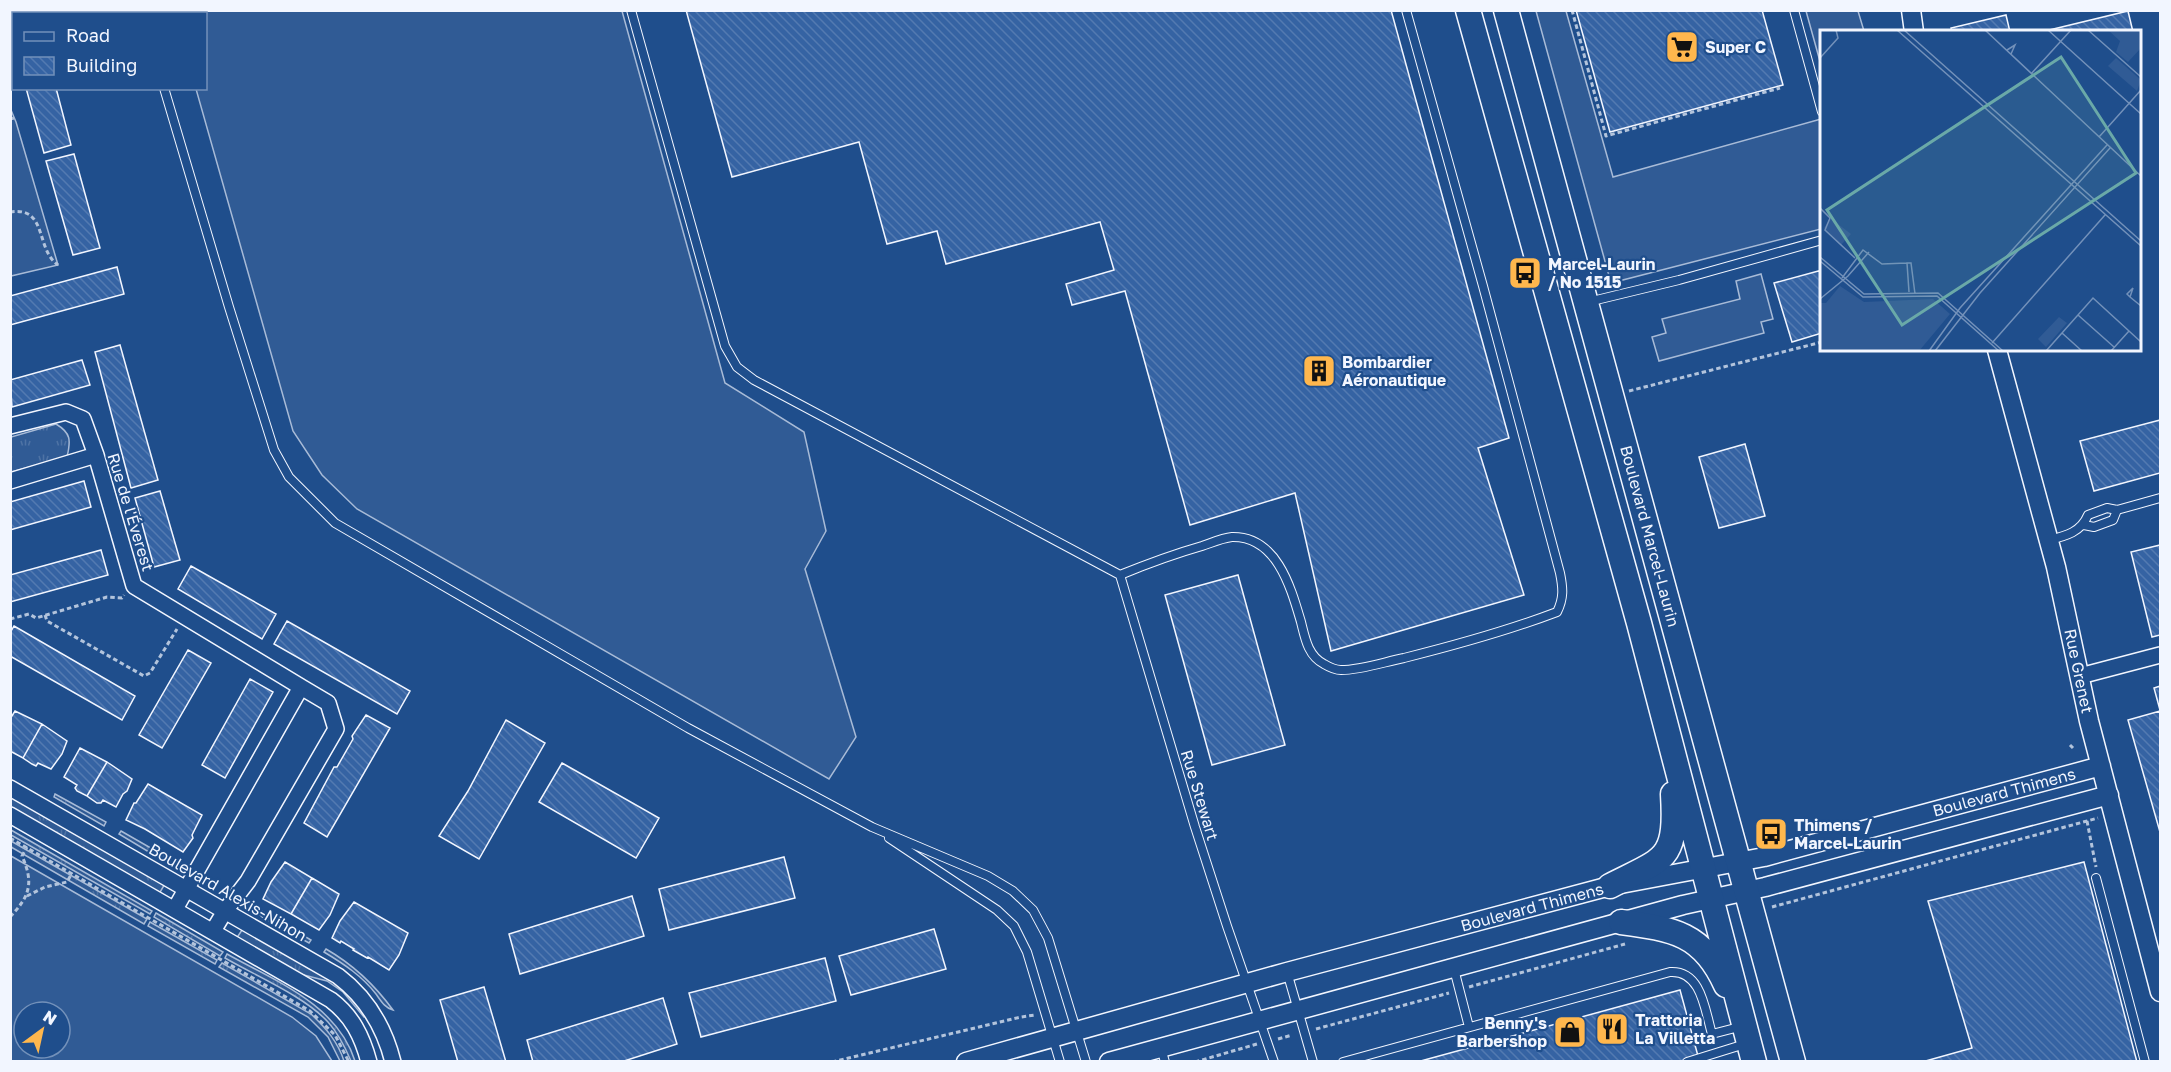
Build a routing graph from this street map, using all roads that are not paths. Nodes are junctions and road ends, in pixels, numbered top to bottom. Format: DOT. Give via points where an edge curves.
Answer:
graph roads {
  1 [pos="631,10"];
  2 [pos="1406,10"];
  3 [pos="1468,10"];
  4 [pos="1506,10"];
  5 [pos="1794,10"];
  6 [pos="1911,10"];
  7 [pos="1914,30"];
  8 [pos="165,90"];
  9 [pos="1820,108"];
  10 [pos="1820,240"];
  11 [pos="1586,302"];
  12 [pos="1551,311"];
  13 [pos="1997,351"];
  14 [pos="10,426"];
  15 [pos="96,455"];
  16 [pos="10,481"];
  17 [pos="2160,498"];
  18 [pos="2117,510"];
  19 [pos="2084,525"];
  20 [pos="2049,540"];
  21 [pos="1120,575"];
  22 [pos="2160,655"];
  23 [pos="2080,676"];
  24 [pos="301,687"];
  25 [pos="1669,743"];
  26 [pos="2101,766"];
  27 [pos="10,788"];
  28 [pos="2109,795"];
  29 [pos="10,815"];
  30 [pos="872,827"];
  31 [pos="1739,863"];
  32 [pos="1704,869"];
  33 [pos="2096,878"];
  34 [pos="1610,886"];
  35 [pos="187,889"];
  36 [pos="1747,890"];
  37 [pos="1712,898"];
  38 [pos="175,909"];
  39 [pos="225,911"];
  40 [pos="213,931"];
  41 [pos="1628,932"];
  42 [pos="1454,969"];
  43 [pos="1287,972"];
  44 [pos="1247,983"];
  45 [pos="2160,992"];
  46 [pos="1299,1011"];
  47 [pos="1259,1021"];
  48 [pos="1469,1027"];
  49 [pos="384,1031"];
  50 [pos="1076,1031"];
  51 [pos="362,1038"];
  52 [pos="1052,1038"];
  53 [pos="1749,1043"];
  54 [pos="1163,1055"];
  55 [pos="1360,1059"];
  56 [pos="369,1062"];
  57 [pos="393,1062"];
  58 [pos="966,1062"];
  59 [pos="1059,1062"];
  60 [pos="1086,1062"];
  61 [pos="1108,1062"];
  62 [pos="1274,1062"];
  63 [pos="1313,1062"];
  64 [pos="1343,1062"];
  65 [pos="1687,1062"];
  66 [pos="1792,1062"];
  67 [pos="2145,1062"];
  1 -- 21 [label="lane" via="725,346 737,367 754,380"];
  2 -- 21 [label="lane" via="1560,573 1563,587 1557,612 1435,650 1339,670 1322,664 1312,655 1282,570 1259,543 1231,537"];
  3 -- 12 [label="main road, Boulevard Marcel-Laurin"];
  4 -- 11 [label="main road, Boulevard Marcel-Laurin"];
  5 -- 9 [label="lane"];
  6 -- 7 [label="street"];
  8 -- 30 [label="lane" via="274,450 289,477 304,493 335,523 688,728"];
  10 -- 11 [label="lane"];
  11 -- 12 [label="main road"];
  11 -- 31 [label="main road, Boulevard Marcel-Laurin"];
  12 -- 25 [label="main road, Boulevard Marcel-Laurin"];
  13 -- 20 [label="street, Rue Grenet"];
  14 -- 15 [label="street, Rue de l'Éverest" via="66,412 83,419"];
  15 -- 16 [label="street"];
  15 -- 24 [label="street, Rue de l'Éverest" via="134,586"];
  17 -- 18 [label="lane"];
  18 -- 19 [label="lane" via="2113,520 2094,527"];
  18 -- 19 [label="lane" via="2107,508 2088,515"];
  19 -- 20 [label="lane"];
  20 -- 23 [label="street, Rue Grenet"];
  21 -- 44 [label="lane, Rue Stewart"];
  22 -- 23 [label="street"];
  23 -- 26 [label="street, Rue Grenet"];
  24 -- 35 [label="street"];
  24 -- 39 [label="street, Rue de l'Éverest" via="328,703 336,729 248,881"];
  25 -- 32 [label="main road, Boulevard Marcel-Laurin"];
  25 -- 34 [label="main road" via="1674,824 1670,845 1662,858"];
  26 -- 28 [label="street, Rue Grenet"];
  26 -- 31 [label="street, Boulevard Thimens"];
  27 -- 35 [label="street, Boulevard Alexis-Nihon"];
  28 -- 36 [label="street, Boulevard Thimens"];
  28 -- 45 [label="street, Rue Grenet"];
  29 -- 38 [label="street"];
  30 -- 50 [label="lane" via="1001,882 1025,901 1048,938"];
  30 -- 52 [label="lane" via="998,910 1014,926 1027,951"];
  31 -- 32 [label="street, Boulevard Thimens"];
  31 -- 36 [label="main road, Boulevard Marcel-Laurin"];
  32 -- 34 [label="street, Boulevard Thimens"];
  32 -- 37 [label="main road, Boulevard Marcel-Laurin"];
  33 -- 67 [label="lane"];
  34 -- 43 [label="street, Boulevard Thimens"];
  35 -- 38 [label="street"];
  35 -- 39 [label="street, Boulevard Alexis-Nihon"];
  36 -- 37 [label="street, Boulevard Thimens"];
  36 -- 66 [label="main road, Boulevard Marcel-Laurin"];
  37 -- 41 [label="street, Boulevard Thimens"];
  37 -- 53 [label="main road, Boulevard Marcel-Laurin"];
  38 -- 40 [label="street"];
  39 -- 40 [label="street, Rue de l'Éverest"];
  39 -- 49 [label="street, Boulevard Alexis-Nihon" via="343,980 365,1002"];
  40 -- 51 [label="street" via="331,1000 349,1017"];
  41 -- 42 [label="street, Boulevard Thimens"];
  41 -- 53 [label="main road" via="1673,931 1702,949 1720,972"];
  42 -- 46 [label="street, Boulevard Thimens"];
  42 -- 48 [label="lane"];
  43 -- 44 [label="street, Boulevard Thimens"];
  43 -- 46 [label="lane"];
  44 -- 47 [label="lane, Rue Stewart"];
  44 -- 50 [label="street, Boulevard Thimens"];
  46 -- 47 [label="street, Boulevard Thimens"];
  46 -- 63 [label="lane"];
  47 -- 54 [label="street, Boulevard Thimens"];
  47 -- 62 [label="lane, Rue Stewart"];
  48 -- 53 [label="lane" via="1676,972 1688,975 1697,986 1712,1035"];
  48 -- 55 [label="lane"];
  49 -- 51 [label="lane"];
  49 -- 57 [label="street, Boulevard Alexis-Nihon"];
  50 -- 52 [label="street, Boulevard Thimens"];
  50 -- 60 [label="lane"];
  51 -- 56 [label="street"];
  52 -- 58 [label="street, Boulevard Thimens"];
  52 -- 59 [label="lane"];
  53 -- 65 [label="lane"];
  54 -- 61 [label="street, Boulevard Thimens"];
  55 -- 64 [label="lane"];
}
